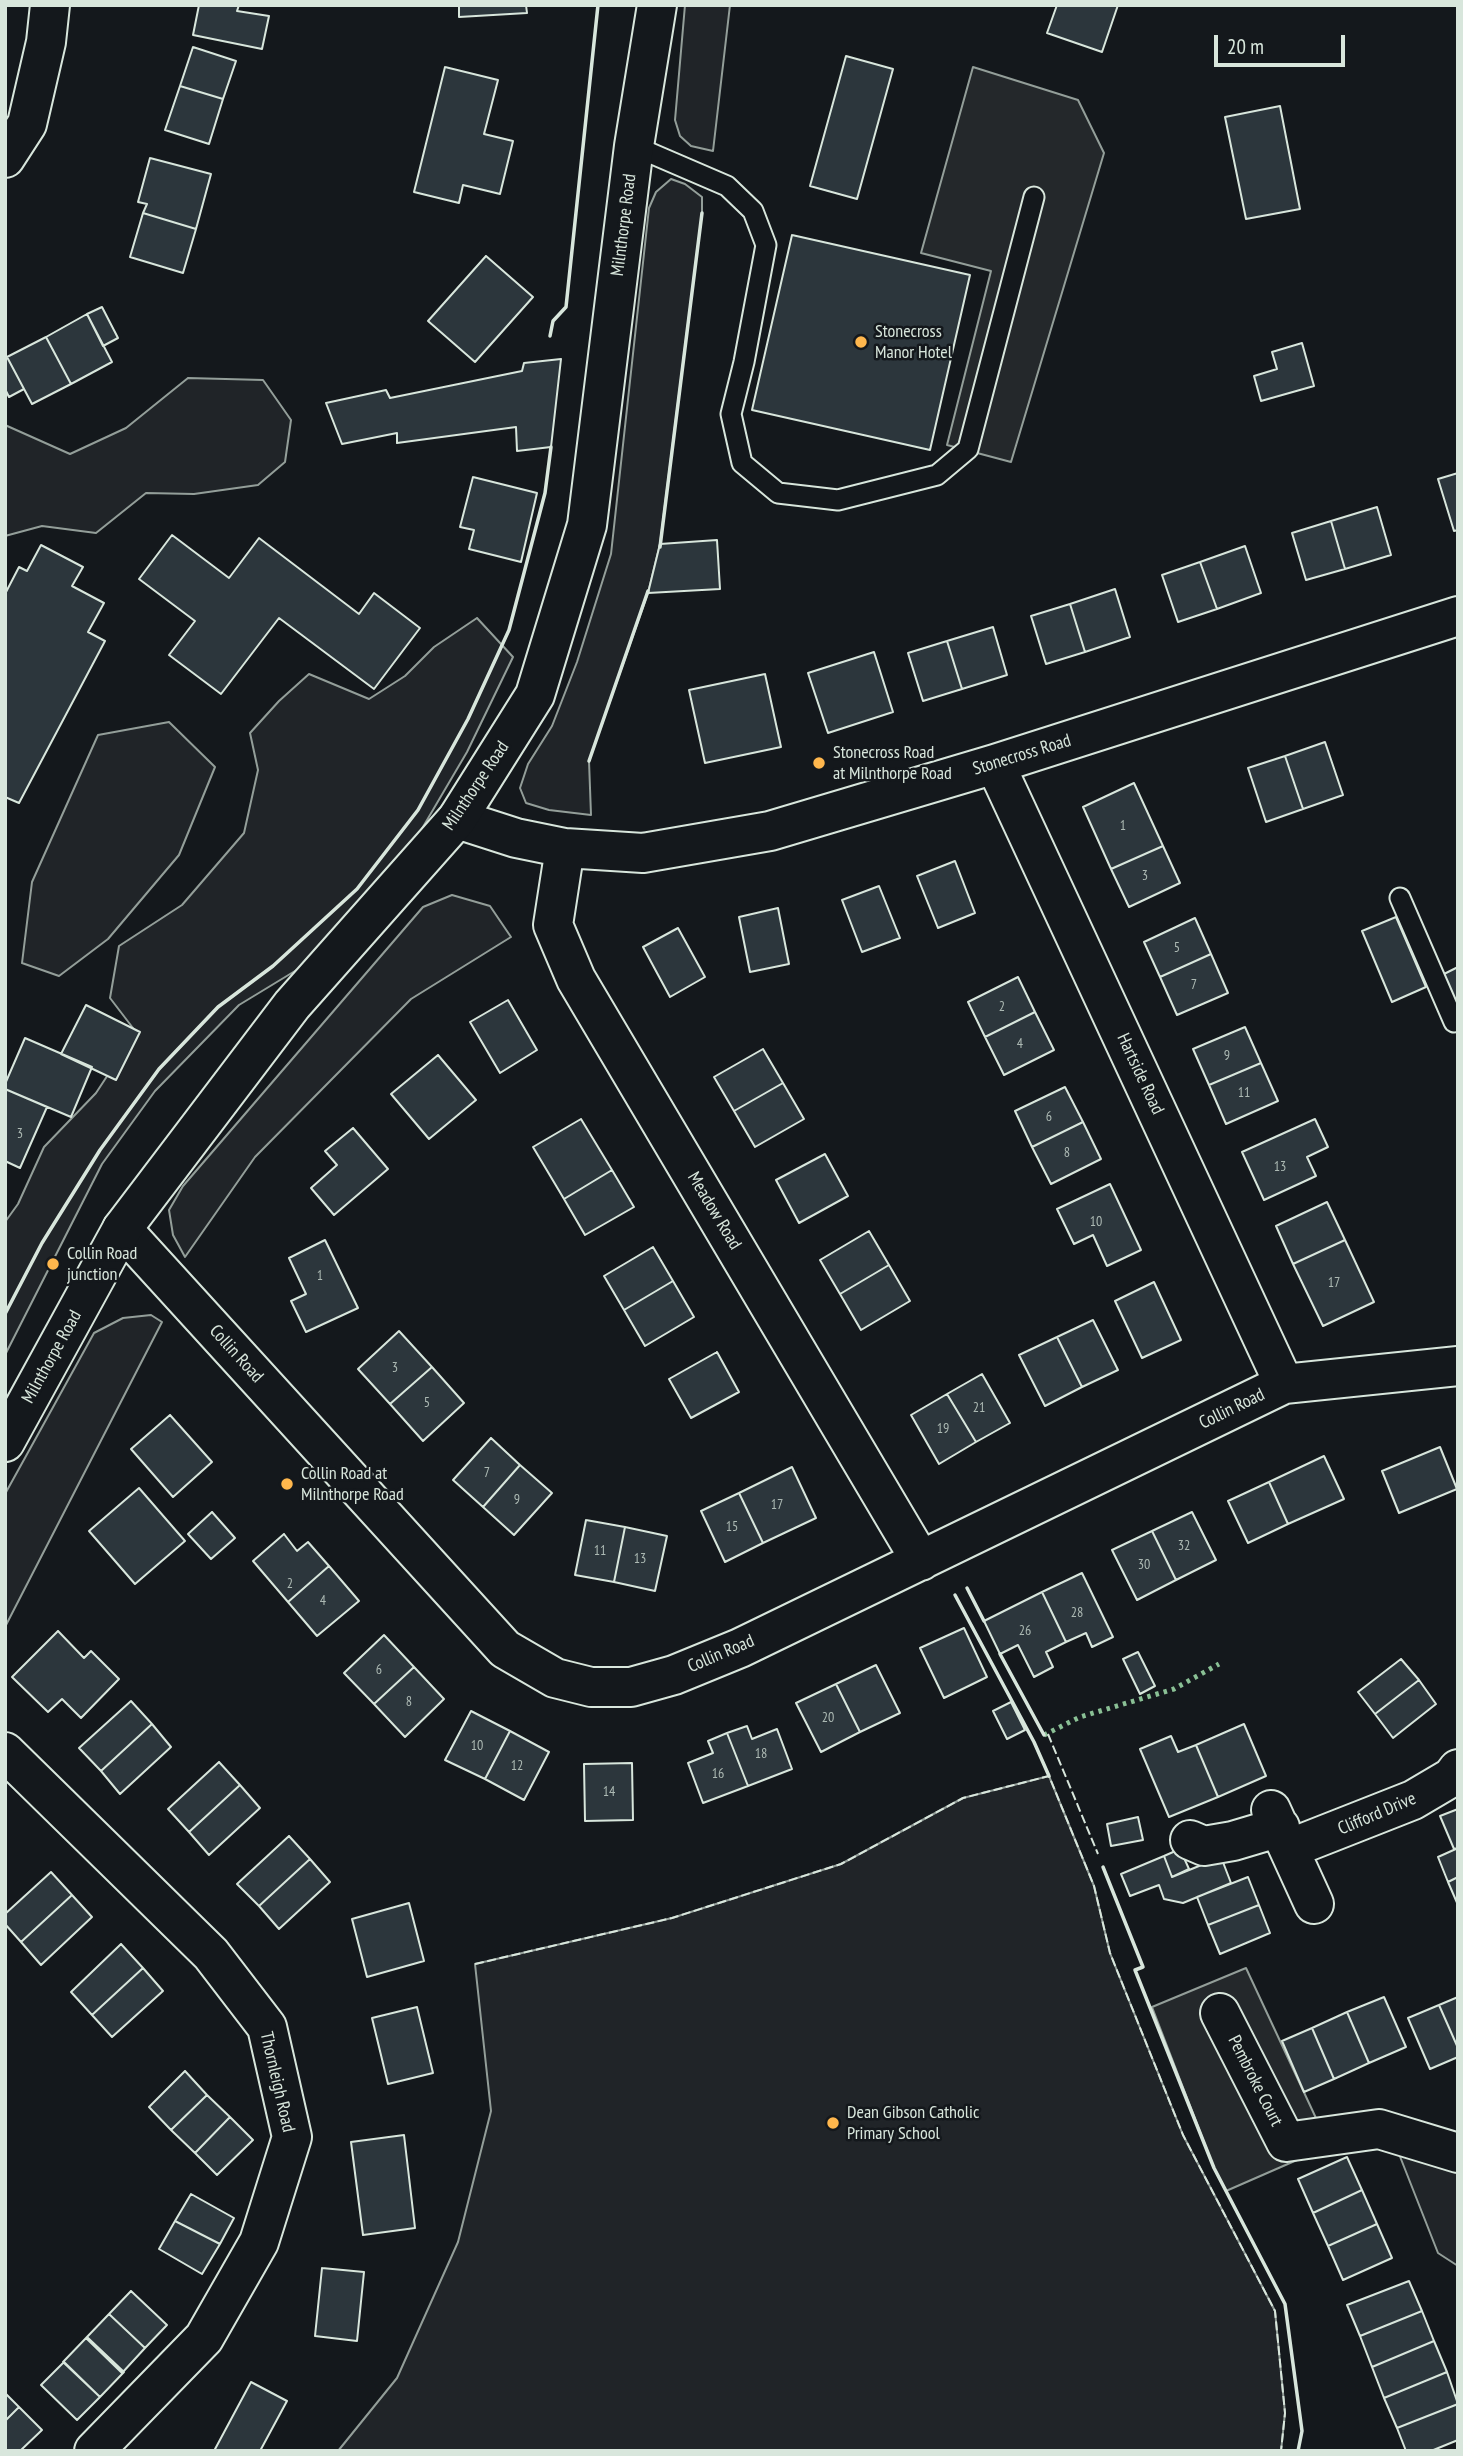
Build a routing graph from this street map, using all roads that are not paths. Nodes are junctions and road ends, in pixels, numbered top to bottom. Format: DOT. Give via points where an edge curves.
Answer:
graph roads {
  1 [pos="50,5"];
  2 [pos="657,5"];
  3 [pos="634,146"];
  4 [pos="5,159"];
  5 [pos="1034,197"];
  6 [pos="1458,616"];
  7 [pos="995,764"];
  8 [pos="457,820"];
  9 [pos="565,848"];
  10 [pos="1400,898"];
  11 [pos="1458,1020"];
  12 [pos="122,1229"];
  13 [pos="1458,1366"];
  14 [pos="1284,1384"];
  15 [pos="5,1442"];
  16 [pos="921,1561"];
  17 [pos="5,1752"];
  18 [pos="1458,1769"];
  19 [pos="1281,1828"];
  20 [pos="1190,1840"];
  21 [pos="1314,1904"];
  22 [pos="1220,2013"];
  23 [pos="1458,2153"];
  24 [pos="94,2451"];
  1 -- 4 [label="main road" via="27,124"];
  2 -- 3 [label="main road, Milnthorpe Road"];
  3 -- 5 [label="lane" via="727,186 753,211 766,246 731,414 742,463 778,493 838,500 937,475 968,449"];
  3 -- 8 [label="main road, Milnthorpe Road" via="587,525 535,695"];
  6 -- 7 [label="main road, Stonecross Road"];
  7 -- 9 [label="main road, Stonecross Road" via="770,831 643,853"];
  7 -- 14 [label="main road, Hartside Road"];
  8 -- 9 [label="main road, Stonecross Road"];
  8 -- 12 [label="main road, Milnthorpe Road" via="292,1005"];
  9 -- 16 [label="main road, Meadow Road" via="553,925 576,979"];
  10 -- 11 [label="lane" via="1454,1022"];
  12 -- 15 [label="main road, Milnthorpe Road"];
  12 -- 16 [label="main road, Collin Road" via="505,1649 555,1678 591,1687 631,1687 674,1675"];
  13 -- 14 [label="main road, Collin Road"];
  14 -- 16 [label="main road, Collin Road"];
  17 -- 24 [label="main road, Thornleigh Road" via="211,1954 267,2027 292,2137 260,2242 204,2339"];
  18 -- 19 [label="main road, Clifford Drive" via="1413,1800"];
  19 -- 20 [label="main road, Clifford Drive" via="1204,1846"];
  19 -- 21 [label="main road"];
  22 -- 23 [label="main road, Pembroke Court" via="1286,2142 1379,2129"];
}
